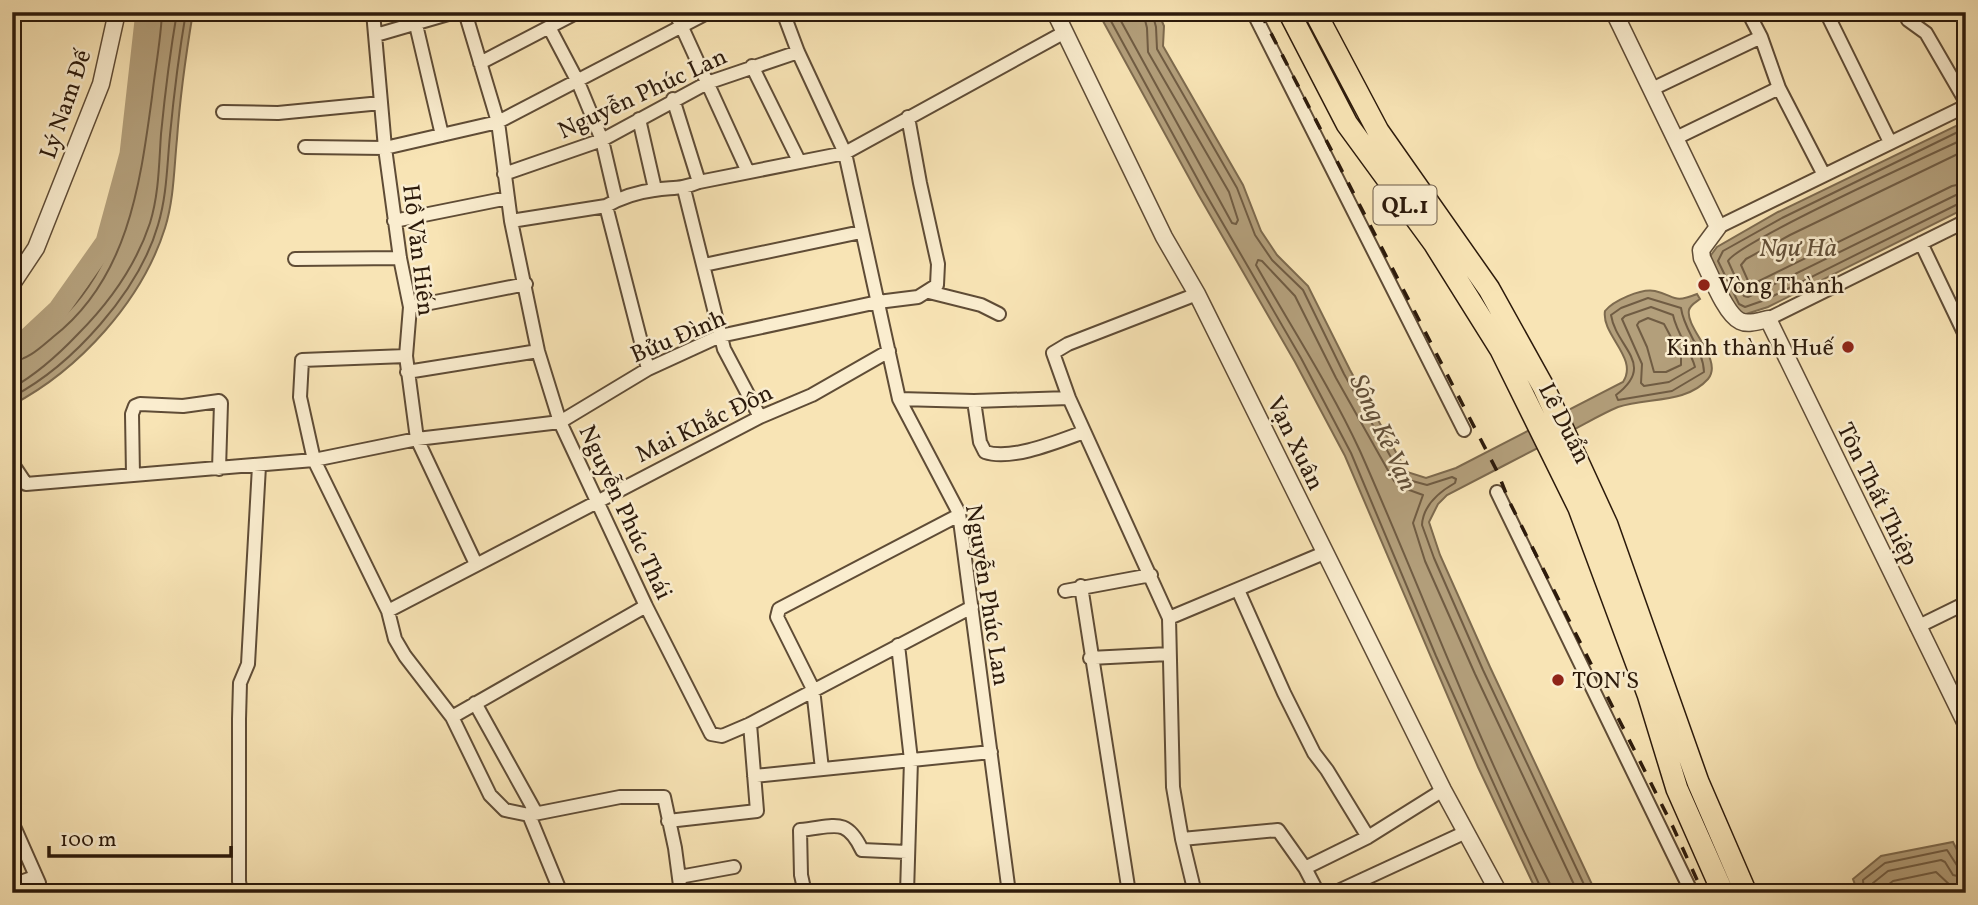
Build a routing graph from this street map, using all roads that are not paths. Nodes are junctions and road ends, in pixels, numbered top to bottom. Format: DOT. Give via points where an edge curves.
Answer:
graph roads {
  1 [pos="117,12"];
  2 [pos="373,12"];
  3 [pos="454,12"];
  4 [pos="465,12"];
  5 [pos="578,12"];
  6 [pos="675,12"];
  7 [pos="709,12"];
  8 [pos="783,12"];
  9 [pos="1055,12"];
  10 [pos="1253,12"];
  11 [pos="1289,12"];
  12 [pos="1315,12"];
  13 [pos="1614,12"];
  14 [pos="1748,12"];
  15 [pos="1826,12"];
  16 [pos="1904,12"];
  17 [pos="414,18"];
  18 [pos="681,25"];
  19 [pos="549,27"];
  20 [pos="1065,32"];
  21 [pos="376,35"];
  22 [pos="1761,37"];
  23 [pos="798,52"];
  24 [pos="480,62"];
  25 [pos="752,66"];
  26 [pos="578,82"];
  27 [pos="706,83"];
  28 [pos="1779,88"];
  29 [pos="1653,89"];
  30 [pos="673,99"];
  31 [pos="381,103"];
  32 [pos="1966,104"];
  33 [pos="223,112"];
  34 [pos="908,117"];
  35 [pos="639,118"];
  36 [pos="498,122"];
  37 [pos="442,135"];
  38 [pos="1676,138"];
  39 [pos="602,140"];
  40 [pos="1891,142"];
  41 [pos="305,147"];
  42 [pos="385,148"];
  43 [pos="845,153"];
  44 [pos="799,161"];
  45 [pos="748,172"];
  46 [pos="504,174"];
  47 [pos="1824,175"];
  48 [pos="699,182"];
  49 [pos="655,189"];
  50 [pos="684,189"];
  51 [pos="508,198"];
  52 [pos="611,203"];
  53 [pos="394,221"];
  54 [pos="511,221"];
  55 [pos="1966,221"];
  56 [pos="1718,227"];
  57 [pos="861,232"];
  58 [pos="1921,243"];
  59 [pos="400,258"];
  60 [pos="295,259"];
  61 [pos="704,265"];
  62 [pos="12,284"];
  63 [pos="526,284"];
  64 [pos="929,292"];
  65 [pos="1197,294"];
  66 [pos="878,302"];
  67 [pos="410,307"];
  68 [pos="999,314"];
  69 [pos="1768,319"];
  70 [pos="720,336"];
  71 [pos="1966,337"];
  72 [pos="538,351"];
  73 [pos="889,351"];
  74 [pos="406,356"];
  75 [pos="648,369"];
  76 [pos="407,372"];
  77 [pos="899,398"];
  78 [pos="1069,398"];
  79 [pos="974,401"];
  80 [pos="760,417"];
  81 [pos="560,422"];
  82 [pos="1464,430"];
  83 [pos="1084,432"];
  84 [pos="417,439"];
  85 [pos="314,460"];
  86 [pos="12,463"];
  87 [pos="259,466"];
  88 [pos="219,469"];
  89 [pos="133,475"];
  90 [pos="1497,492"];
  91 [pos="597,500"];
  92 [pos="959,515"];
  93 [pos="1324,552"];
  94 [pos="477,564"];
  95 [pos="1151,575"];
  96 [pos="1081,586"];
  97 [pos="1238,590"];
  98 [pos="1065,591"];
  99 [pos="1966,603"];
  100 [pos="646,606"];
  101 [pos="972,607"];
  102 [pos="388,611"];
  103 [pos="1169,618"];
  104 [pos="1917,627"];
  105 [pos="898,645"];
  106 [pos="1169,654"];
  107 [pos="1090,658"];
  108 [pos="813,689"];
  109 [pos="475,703"];
  110 [pos="452,717"];
  111 [pos="750,724"];
  112 [pos="1966,724"];
  113 [pos="991,752"];
  114 [pos="911,760"];
  115 [pos="822,769"];
  116 [pos="754,776"];
  117 [pos="1698,782"];
  118 [pos="1677,789"];
  119 [pos="1443,790"];
  120 [pos="533,814"];
  121 [pos="668,821"];
  122 [pos="12,822"];
  123 [pos="1466,832"];
  124 [pos="1368,837"];
  125 [pos="1182,839"];
  126 [pos="907,852"];
  127 [pos="734,867"];
  128 [pos="1306,868"];
  129 [pos="679,877"];
  130 [pos="12,884"];
  131 [pos="41,888"];
  132 [pos="241,893"];
  133 [pos="561,893"];
  134 [pos="681,893"];
  135 [pos="806,893"];
  136 [pos="907,893"];
  137 [pos="1009,893"];
  138 [pos="1129,893"];
  139 [pos="1195,893"];
  140 [pos="1318,893"];
  141 [pos="1334,893"];
  142 [pos="1499,893"];
  143 [pos="1692,893"];
  144 [pos="1723,893"];
  145 [pos="1746,893"];
  1 -- 62 [label="street, Lý Nam Đế" via="101,83 36,248"];
  2 -- 21 [label="street, Hồ Văn Hiến"];
  3 -- 17 [label="street"];
  4 -- 24 [label="street, Nguyễn Phúc Thái"];
  5 -- 19 [label="street"];
  6 -- 18 [label="street"];
  7 -- 18 [label="street"];
  8 -- 23 [label="street, Nguyễn Phúc Lan"];
  9 -- 20 [label="street, Vạn Xuân"];
  10 -- 82 [label="street"];
  11 -- 118 [label="main road, Lê Duẩn / QL.1" via="1347,124 1434,243 1501,350 1579,508 1652,706"];
  12 -- 117 [label="main road, Lê Duẩn / QL.1" via="1378,131 1489,289 1544,388 1607,525"];
  13 -- 29 [label="street"];
  14 -- 22 [label="street"];
  15 -- 40 [label="street"];
  16 -- 32 [label="street" via="1926,33"];
  17 -- 21 [label="street"];
  17 -- 37 [label="street"];
  18 -- 26 [label="street"];
  18 -- 27 [label="street"];
  19 -- 24 [label="street"];
  19 -- 26 [label="street"];
  20 -- 34 [label="street"];
  20 -- 65 [label="street, Vạn Xuân" via="1164,237"];
  21 -- 31 [label="street, Hồ Văn Hiến"];
  22 -- 28 [label="street"];
  22 -- 29 [label="street"];
  23 -- 25 [label="street, Nguyễn Phúc Lan"];
  23 -- 43 [label="street, Nguyễn Phúc Lan"];
  24 -- 36 [label="street, Nguyễn Phúc Thái"];
  25 -- 27 [label="street, Nguyễn Phúc Lan"];
  25 -- 44 [label="street"];
  26 -- 36 [label="street"];
  26 -- 39 [label="street"];
  27 -- 30 [label="street, Nguyễn Phúc Lan"];
  27 -- 45 [label="street"];
  28 -- 38 [label="street"];
  28 -- 47 [label="street"];
  29 -- 38 [label="street"];
  30 -- 35 [label="street, Nguyễn Phúc Lan"];
  30 -- 48 [label="street"];
  31 -- 33 [label="street" via="278,113"];
  31 -- 42 [label="street, Hồ Văn Hiến"];
  32 -- 40 [label="street"];
  34 -- 43 [label="street"];
  34 -- 64 [label="street" via="938,264 937,285"];
  35 -- 39 [label="street, Nguyễn Phúc Lan"];
  35 -- 49 [label="street"];
  36 -- 37 [label="street"];
  36 -- 46 [label="street, Nguyễn Phúc Thái"];
  37 -- 42 [label="street"];
  38 -- 56 [label="street"];
  39 -- 46 [label="street, Nguyễn Phúc Lan"];
  39 -- 52 [label="street"];
  40 -- 47 [label="street"];
  41 -- 42 [label="street"];
  42 -- 53 [label="street, Hồ Văn Hiến"];
  43 -- 44 [label="street"];
  43 -- 57 [label="street, Nguyễn Phúc Lan"];
  44 -- 45 [label="street"];
  45 -- 48 [label="street"];
  46 -- 51 [label="street, Nguyễn Phúc Thái"];
  47 -- 56 [label="street"];
  48 -- 50 [label="street"];
  49 -- 50 [label="street"];
  49 -- 52 [label="street"];
  50 -- 61 [label="street"];
  51 -- 53 [label="street"];
  51 -- 54 [label="street, Nguyễn Phúc Thái"];
  52 -- 54 [label="street"];
  52 -- 75 [label="street"];
  53 -- 59 [label="street, Hồ Văn Hiến"];
  54 -- 63 [label="street, Nguyễn Phúc Thái"];
  55 -- 58 [label="street"];
  56 -- 69 [label="street" via="1701,250 1702,258 1731,314 1741,322"];
  57 -- 61 [label="street"];
  57 -- 66 [label="street, Nguyễn Phúc Lan"];
  58 -- 69 [label="street"];
  58 -- 71 [label="street"];
  59 -- 60 [label="street"];
  59 -- 67 [label="street, Hồ Văn Hiến"];
  61 -- 70 [label="street"];
  63 -- 67 [label="street"];
  63 -- 72 [label="street, Nguyễn Phúc Thái"];
  64 -- 66 [label="street, Bửu Đình"];
  64 -- 68 [label="street"];
  65 -- 78 [label="street" via="1053,353"];
  65 -- 93 [label="street, Vạn Xuân"];
  66 -- 70 [label="street, Bửu Đình"];
  66 -- 73 [label="street, Nguyễn Phúc Lan"];
  67 -- 74 [label="street, Hồ Văn Hiến"];
  69 -- 104 [label="street, Tôn Thất Thiệp"];
  70 -- 75 [label="street, Bửu Đình"];
  70 -- 80 [label="street"];
  72 -- 76 [label="street"];
  72 -- 81 [label="street, Nguyễn Phúc Thái"];
  73 -- 77 [label="street, Nguyễn Phúc Lan"];
  73 -- 80 [label="street, Mai Khắc Đôn" via="812,395"];
  74 -- 76 [label="street, Hồ Văn Hiến"];
  74 -- 85 [label="street" via="302,360 300,397"];
  75 -- 81 [label="street, Bửu Đình"];
  76 -- 84 [label="street, Hồ Văn Hiến"];
  77 -- 79 [label="street"];
  77 -- 92 [label="street, Nguyễn Phúc Lan"];
  78 -- 79 [label="street"];
  78 -- 83 [label="street"];
  79 -- 83 [label="street" via="980,442 990,454 1042,446"];
  80 -- 91 [label="street, Mai Khắc Đôn"];
  81 -- 84 [label="street, Bửu Đình"];
  81 -- 91 [label="street, Nguyễn Phúc Thái"];
  83 -- 95 [label="street"];
  84 -- 85 [label="street, Bửu Đình"];
  84 -- 94 [label="street, Hồ Văn Hiến"];
  85 -- 87 [label="street, Bửu Đình"];
  85 -- 102 [label="street"];
  86 -- 89 [label="street, Bửu Đình" via="26,484"];
  87 -- 88 [label="street, Bửu Đình"];
  87 -- 132 [label="street" via="248,664 240,683"];
  88 -- 89 [label="street, Bửu Đình"];
  88 -- 89 [label="street" via="219,401 183,406 140,404 132,414"];
  90 -- 143 [label="street"];
  91 -- 94 [label="street, Mai Khắc Đôn"];
  91 -- 100 [label="street, Nguyễn Phúc Thái"];
  92 -- 101 [label="street, Nguyễn Phúc Lan"];
  92 -- 108 [label="street" via="779,610 777,617"];
  93 -- 97 [label="street"];
  93 -- 119 [label="street, Vạn Xuân"];
  94 -- 102 [label="street, Mai Khắc Đôn"];
  95 -- 96 [label="street"];
  95 -- 103 [label="street"];
  96 -- 98 [label="street"];
  96 -- 107 [label="street"];
  97 -- 103 [label="street"];
  97 -- 124 [label="street" via="1314,753"];
  99 -- 104 [label="street"];
  100 -- 109 [label="street"];
  100 -- 111 [label="street, Nguyễn Phúc Thái" via="711,734 722,736"];
  101 -- 105 [label="street, Nguyễn Phúc Thái"];
  101 -- 113 [label="street, Nguyễn Phúc Lan"];
  102 -- 110 [label="street" via="400,648"];
  103 -- 106 [label="street"];
  104 -- 112 [label="street, Tôn Thất Thiệp"];
  105 -- 108 [label="street, Nguyễn Phúc Thái"];
  105 -- 114 [label="street"];
  106 -- 107 [label="street"];
  106 -- 125 [label="street" via="1173,788"];
  107 -- 138 [label="street"];
  108 -- 111 [label="street, Nguyễn Phúc Thái"];
  108 -- 115 [label="street"];
  109 -- 110 [label="street"];
  109 -- 120 [label="street"];
  110 -- 120 [label="street" via="489,795 505,810"];
  111 -- 116 [label="street"];
  113 -- 114 [label="street"];
  113 -- 137 [label="street, Nguyễn Phúc Lan"];
  114 -- 115 [label="street"];
  114 -- 126 [label="street"];
  115 -- 116 [label="street"];
  116 -- 121 [label="street" via="757,811"];
  117 -- 118 [label="main road"];
  117 -- 145 [label="main road, Lê Duẩn / QL.1"];
  118 -- 144 [label="main road, Lê Duẩn / QL.1"];
  119 -- 123 [label="street, Vạn Xuân"];
  119 -- 124 [label="street"];
  120 -- 121 [label="street" via="620,797 664,797"];
  120 -- 133 [label="street"];
  121 -- 129 [label="street"];
  122 -- 131 [label="street"];
  123 -- 141 [label="street"];
  123 -- 142 [label="street, Vạn Xuân"];
  124 -- 128 [label="street"];
  125 -- 128 [label="street" via="1278,830"];
  125 -- 139 [label="street"];
  126 -- 135 [label="street" via="862,850 854,832 844,826 800,830"];
  126 -- 136 [label="street"];
  127 -- 129 [label="street"];
  128 -- 140 [label="street"];
  129 -- 134 [label="street"];
  130 -- 131 [label="street" via="29,878"];
}
